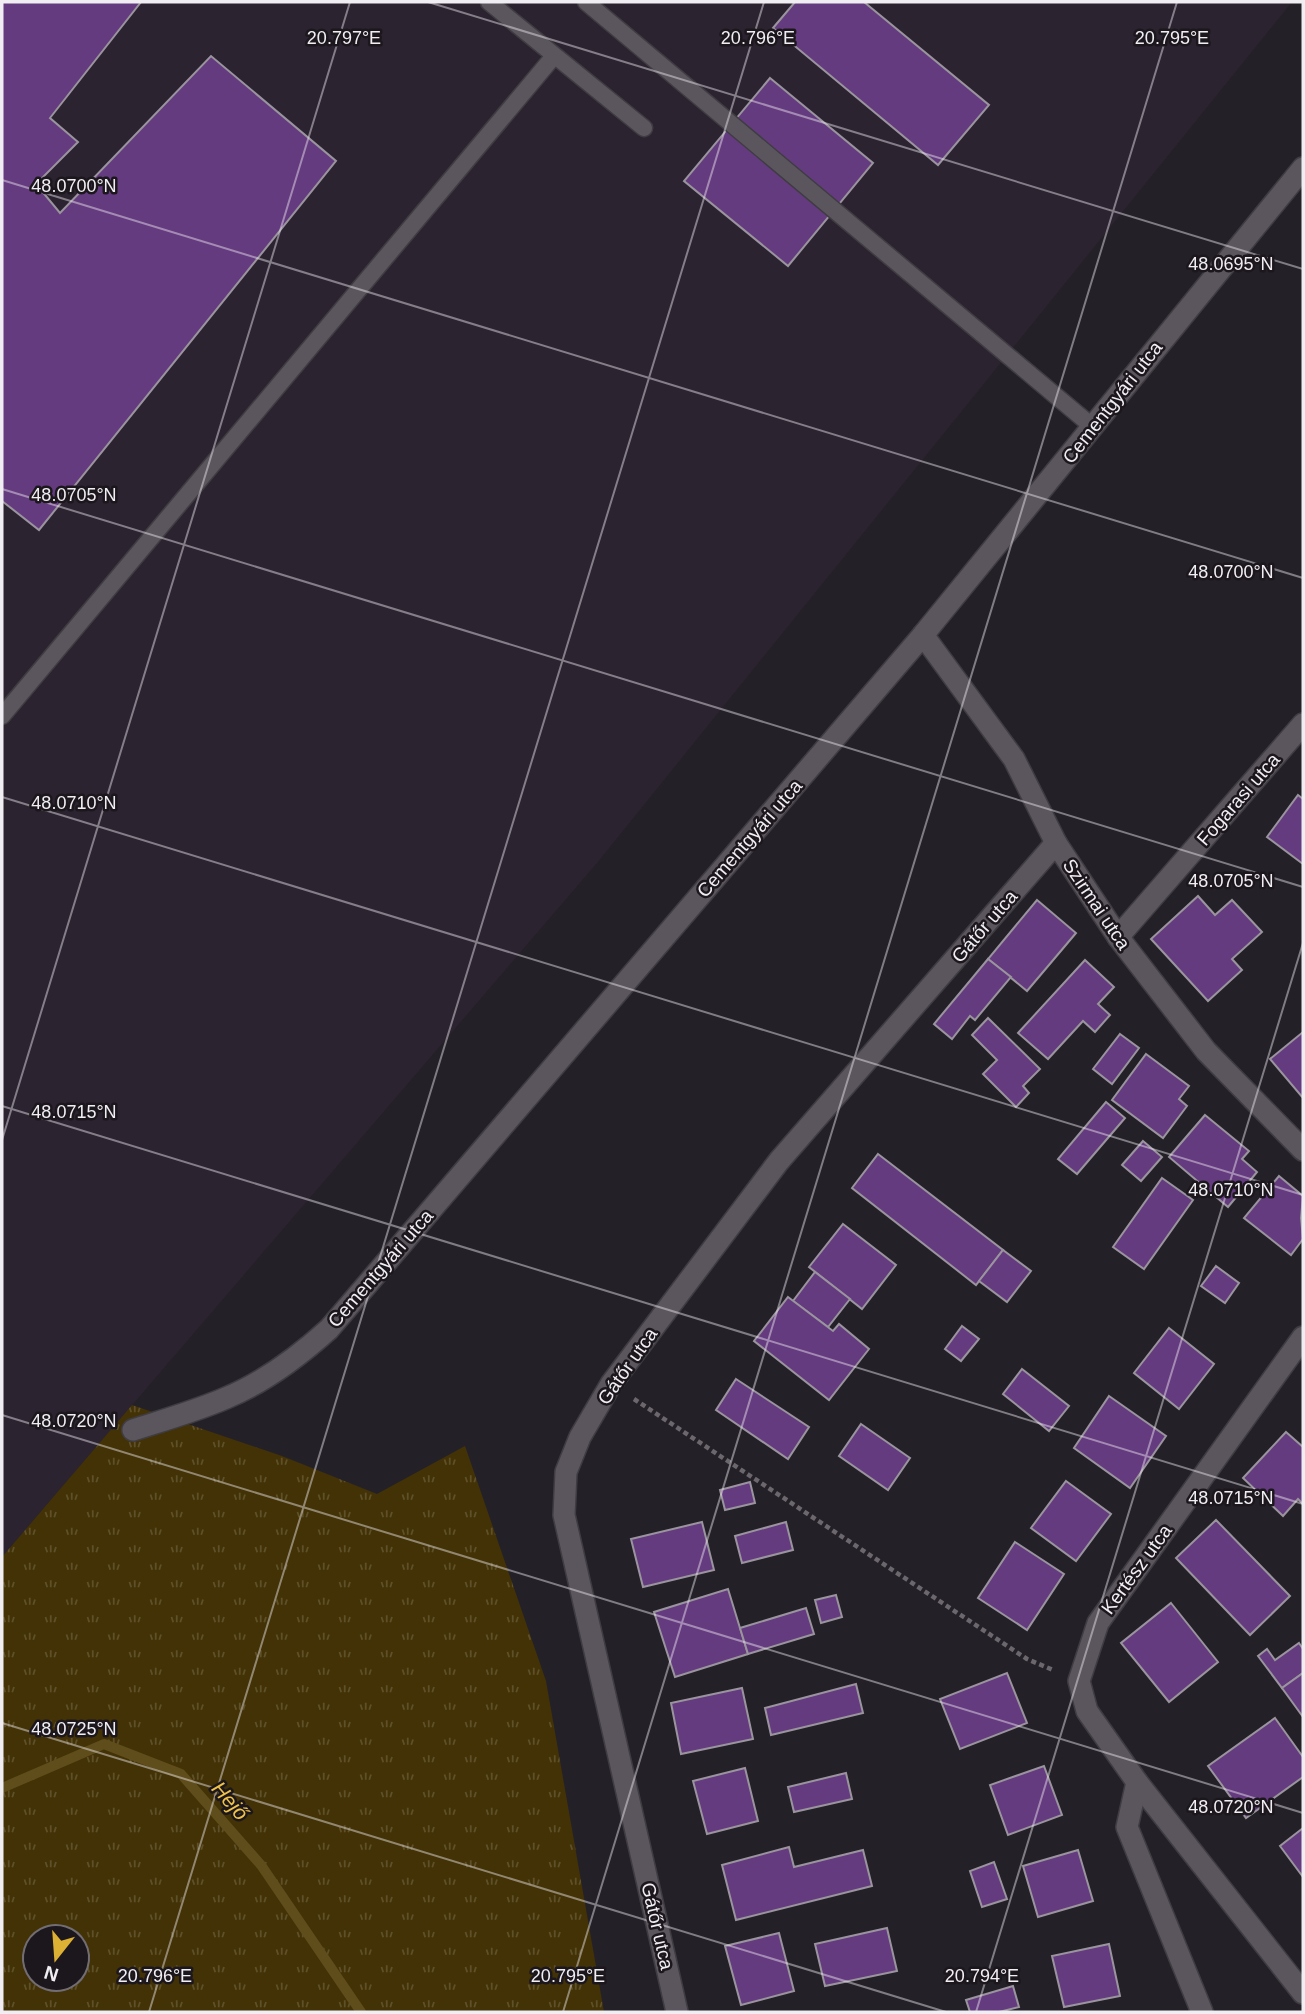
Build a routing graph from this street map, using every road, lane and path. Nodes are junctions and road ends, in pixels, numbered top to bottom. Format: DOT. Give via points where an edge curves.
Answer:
graph roads {
  1 [pos="489,2"];
  2 [pos="586,2"];
  3 [pos="554,56"];
  4 [pos="644,128"];
  5 [pos="1303,168"];
  6 [pos="1093,428"];
  7 [pos="923,635"];
  8 [pos="2,716"];
  9 [pos="1303,724"];
  10 [pos="1056,843"];
  11 [pos="1118,937"];
  12 [pos="1303,1150"];
  13 [pos="1303,1337"];
  14 [pos="611,1384"];
  15 [pos="133,1430"];
  16 [pos="1079,1681"];
  17 [pos="1138,1782"];
  18 [pos="1303,1993"];
  19 [pos="677,2012"];
  20 [pos="1202,2012"];
  1 -- 3 [label="lane"];
  2 -- 6 [label="lane"];
  3 -- 4 [label="lane"];
  3 -- 8 [label="lane"];
  5 -- 6 [label="street, Cementgyári utca"];
  6 -- 7 [label="street, Cementgyári utca"];
  7 -- 10 [label="street, Szirmai utca" via="1014,759"];
  7 -- 15 [label="street, Cementgyári utca" via="329,1329 298,1356 246,1388"];
  9 -- 11 [label="street, Fogarasi utca"];
  10 -- 11 [label="street, Szirmai utca"];
  10 -- 14 [label="street, Gátőr utca" via="779,1161"];
  11 -- 12 [label="street, Szirmai utca" via="1206,1051"];
  13 -- 16 [label="street, Kertész utca" via="1098,1623"];
  14 -- 16 [label="path" via="1027,1659"];
  14 -- 19 [label="street, Gátőr utca" via="566,1472 564,1514"];
  16 -- 17 [label="street" via="1087,1711"];
  17 -- 18 [label="street"];
  17 -- 20 [label="street" via="1127,1827"];
}
